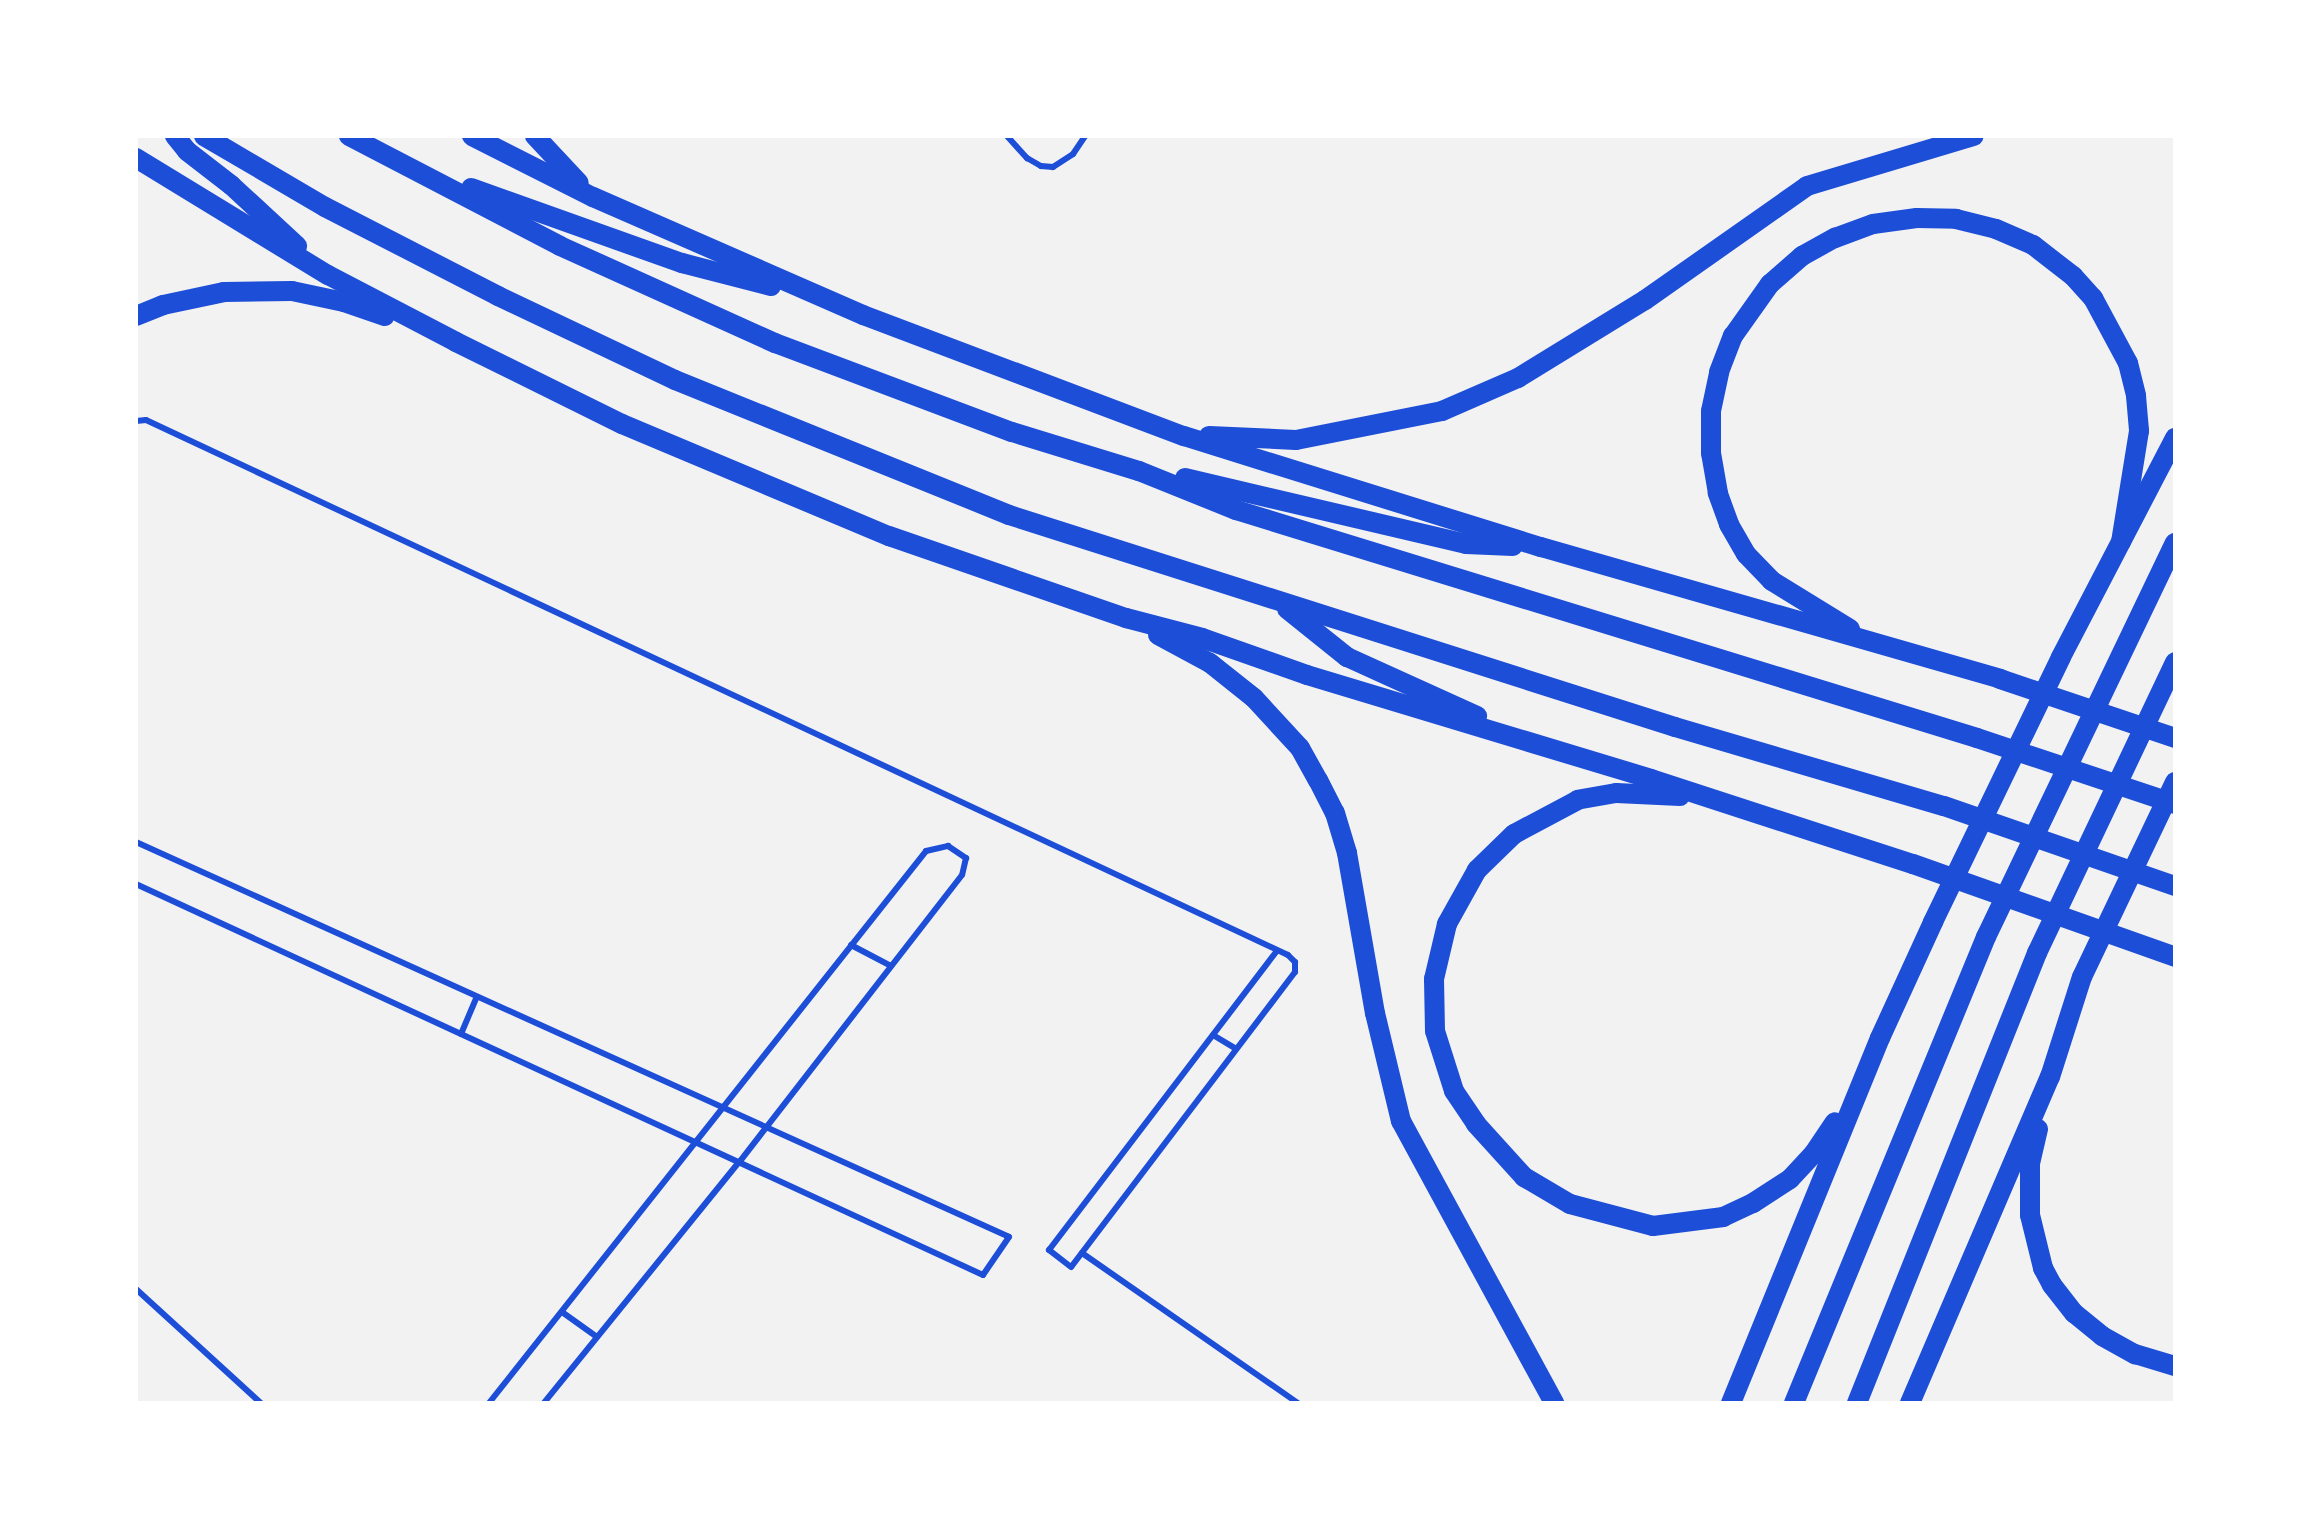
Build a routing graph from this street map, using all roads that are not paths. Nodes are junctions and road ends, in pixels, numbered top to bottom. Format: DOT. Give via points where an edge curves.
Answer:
graph roads {
  1 [pos="175,136"];
  2 [pos="204,136"];
  3 [pos="349,136"];
  4 [pos="472,136"];
  5 [pos="535,136"];
  6 [pos="1007,136"];
  7 [pos="1085,136"];
  8 [pos="1974,136"];
  9 [pos="136,158"];
  10 [pos="409,167"];
  11 [pos="593,197"];
  12 [pos="328,275"];
  13 [pos="826,300"];
  14 [pos="136,316"];
  15 [pos="456,342"];
  16 [pos="136,421"];
  17 [pos="1184,436"];
  18 [pos="2175,438"];
  19 [pos="1139,471"];
  20 [pos="2121,542"];
  21 [pos="2175,543"];
  22 [pos="1541,547"];
  23 [pos="1278,602"];
  24 [pos="1126,618"];
  25 [pos="1870,641"];
  26 [pos="2175,662"];
  27 [pos="2175,738"];
  28 [pos="1531,743"];
  29 [pos="2175,782"];
  30 [pos="1701,797"];
  31 [pos="2175,804"];
  32 [pos="136,842"];
  33 [pos="136,884"];
  34 [pos="2175,886"];
  35 [pos="851,945"];
  36 [pos="1276,952"];
  37 [pos="2175,957"];
  38 [pos="891,966"];
  39 [pos="476,999"];
  40 [pos="461,1034"];
  41 [pos="1213,1035"];
  42 [pos="1880,1038"];
  43 [pos="1236,1049"];
  44 [pos="2050,1077"];
  45 [pos="722,1108"];
  46 [pos="765,1128"];
  47 [pos="698,1142"];
  48 [pos="739,1162"];
  49 [pos="1082,1253"];
  50 [pos="136,1289"];
  51 [pos="562,1312"];
  52 [pos="597,1337"];
  53 [pos="2175,1366"];
  54 [pos="261,1403"];
  55 [pos="489,1403"];
  56 [pos="544,1403"];
  57 [pos="1298,1403"];
  58 [pos="1554,1403"];
  59 [pos="1731,1403"];
  60 [pos="1794,1403"];
  61 [pos="1857,1403"];
  62 [pos="1910,1403"];
  1 -- 12 [label="highway"];
  2 -- 23 [label="highway" via="338,214 675,380 1009,515"];
  3 -- 10 [label="highway"];
  4 -- 11 [label="highway"];
  5 -- 11 [label="highway"];
  6 -- 7 [label="lane" via="1027,158 1053,167 1073,154"];
  8 -- 17 [label="highway" via="1807,186 1645,300 1531,370 1442,411 1296,440"];
  9 -- 12 [label="highway"];
  10 -- 13 [label="highway" via="682,263"];
  10 -- 19 [label="highway" via="560,246 775,343 1012,432"];
  11 -- 13 [label="highway"];
  12 -- 15 [label="highway"];
  13 -- 17 [label="highway"];
  14 -- 15 [label="highway" via="224,292 292,291 344,302"];
  15 -- 24 [label="highway" via="747,479 889,536"];
  16 -- 36 [label="lane" via="146,420"];
  17 -- 22 [label="highway"];
  18 -- 20 [label="highway"];
  19 -- 22 [label="highway" via="1466,544"];
  19 -- 31 [label="highway" via="1236,510 1962,733"];
  20 -- 25 [label="highway" via="2139,431 2136,396 2113,330 2073,276 2033,245 1956,219 1873,224 1835,238 1802,256 1770,284 1733,336 1711,411 1711,453 1729,524 1746,554 1772,581"];
  20 -- 42 [label="highway"];
  21 -- 60 [label="highway" via="1986,937"];
  22 -- 25 [label="highway"];
  23 -- 28 [label="highway" via="1347,657"];
  23 -- 34 [label="highway" via="1944,806"];
  24 -- 28 [label="highway"];
  24 -- 58 [label="highway" via="1210,663 1254,698 1300,748 1318,780 1347,853 1375,1013 1401,1121"];
  25 -- 27 [label="highway"];
  26 -- 61 [label="highway" via="2037,953"];
  28 -- 30 [label="highway"];
  29 -- 44 [label="highway" via="2082,977"];
  30 -- 37 [label="highway" via="1913,864"];
  30 -- 42 [label="highway" via="1616,793 1578,800 1514,834 1466,886 1440,943 1435,1031 1454,1091 1476,1124 1524,1177 1570,1204 1653,1226 1723,1217 1790,1179 1814,1153"];
  32 -- 39 [label="lane"];
  33 -- 40 [label="lane"];
  35 -- 38 [label="lane"];
  35 -- 38 [label="lane" via="926,851 948,846 966,858 962,875"];
  35 -- 45 [label="lane"];
  36 -- 41 [label="lane"];
  36 -- 43 [label="lane" via="1295,962 1295,972"];
  38 -- 46 [label="lane"];
  39 -- 40 [label="lane"];
  39 -- 45 [label="lane"];
  40 -- 47 [label="lane"];
  41 -- 43 [label="lane"];
  41 -- 49 [label="lane" via="1049,1250 1071,1267"];
  42 -- 59 [label="highway"];
  43 -- 49 [label="lane"];
  44 -- 53 [label="highway" via="2030,1163 2030,1215 2043,1268 2074,1313 2102,1336"];
  44 -- 62 [label="highway"];
  45 -- 46 [label="lane"];
  45 -- 47 [label="lane"];
  46 -- 48 [label="lane"];
  46 -- 48 [label="lane" via="1009,1237 983,1275"];
  47 -- 48 [label="lane"];
  47 -- 51 [label="lane"];
  48 -- 52 [label="lane"];
  49 -- 57 [label="lane"];
  50 -- 54 [label="lane"];
  51 -- 52 [label="lane"];
  51 -- 55 [label="lane"];
  52 -- 56 [label="lane"];
}
